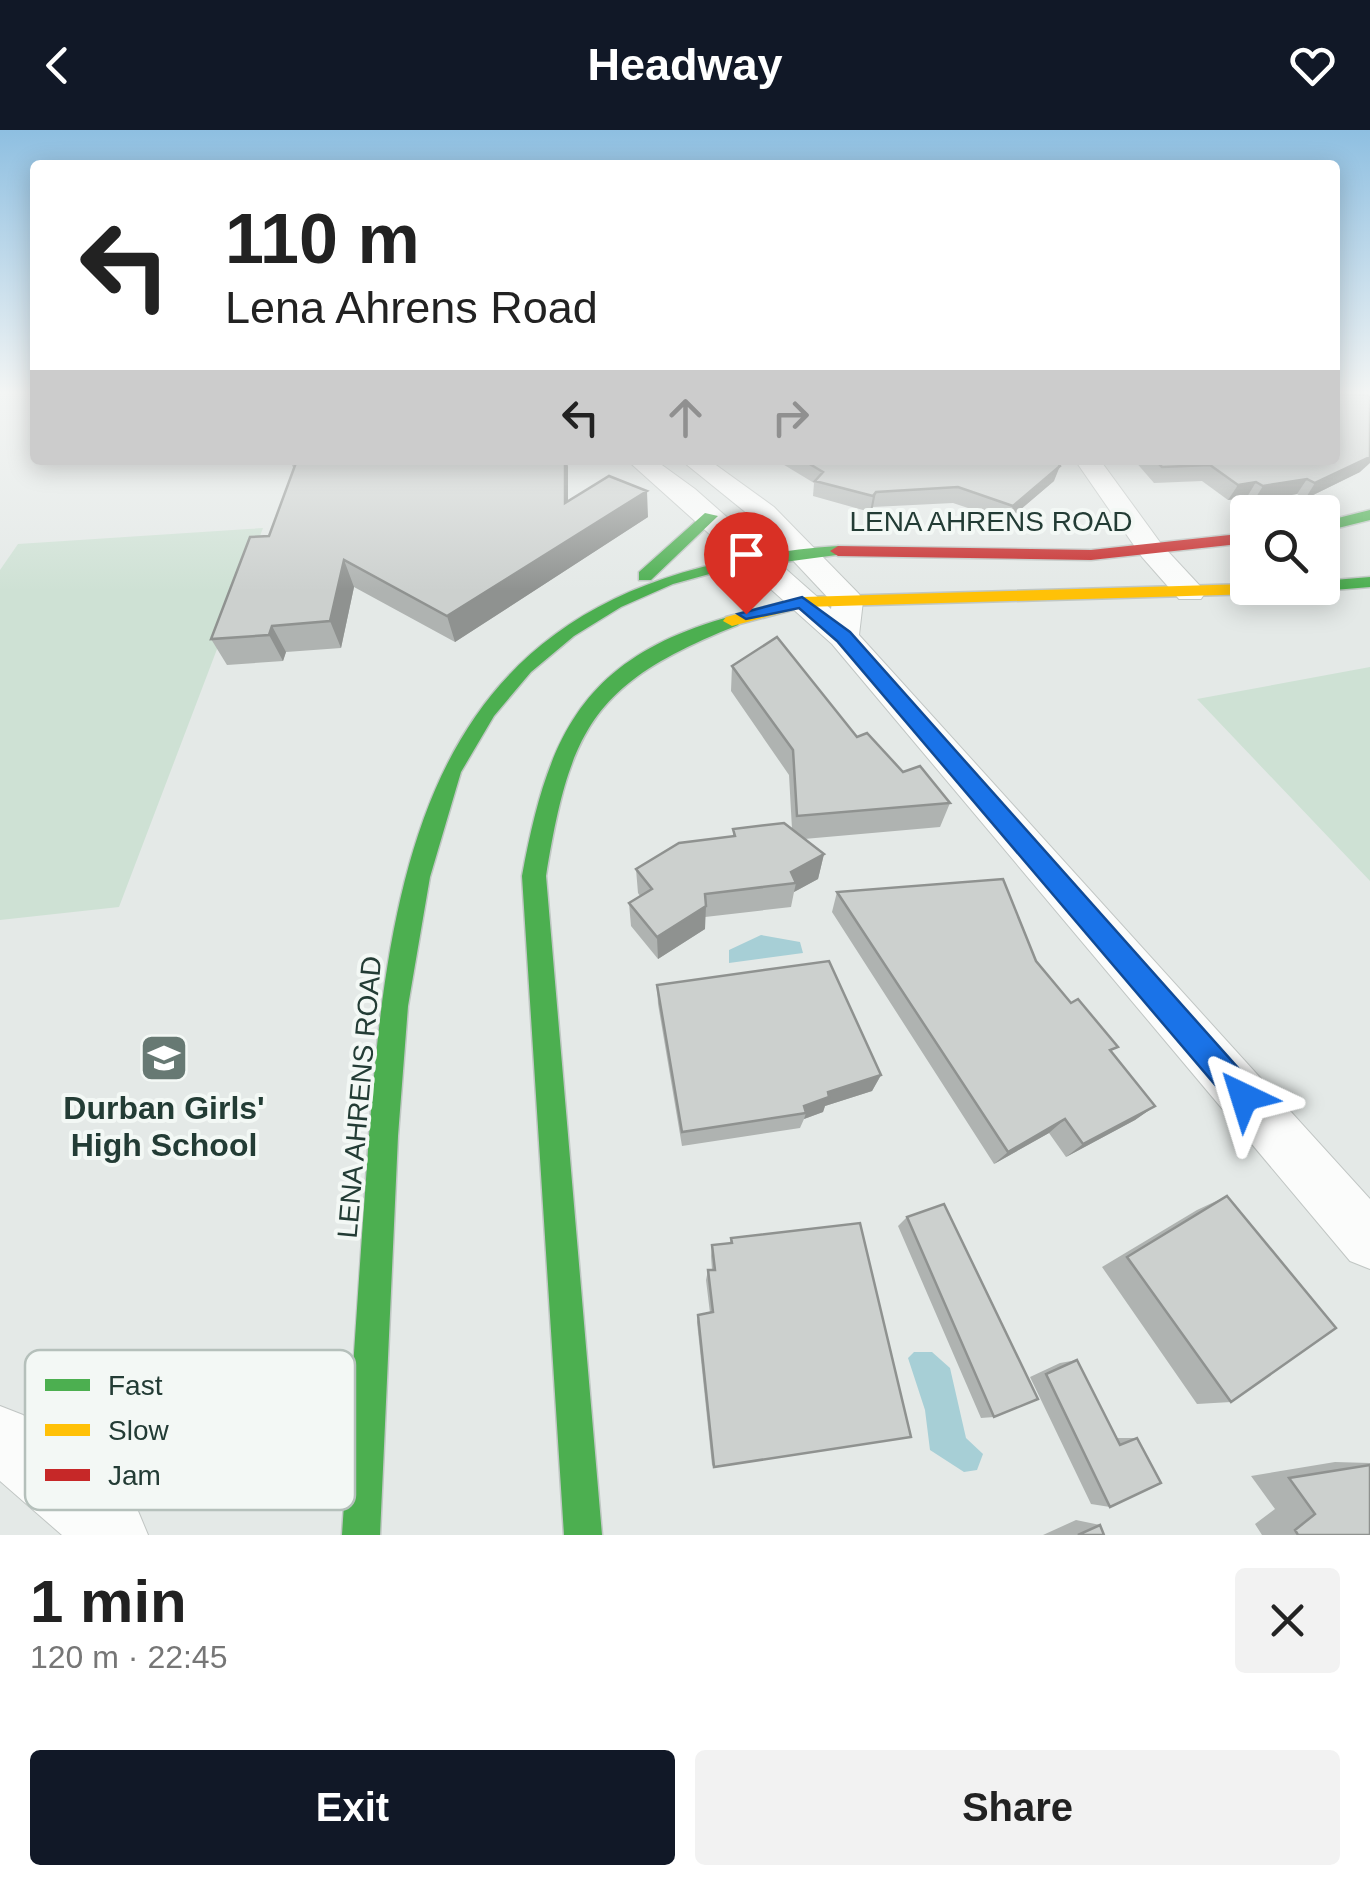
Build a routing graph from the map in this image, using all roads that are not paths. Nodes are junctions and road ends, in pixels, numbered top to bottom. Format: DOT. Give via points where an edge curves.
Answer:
graph roads {
  1 [pos="645,465"];
  2 [pos="700,465"];
  3 [pos="1091,465"];
  4 [pos="1370,515"];
  5 [pos="710,516"];
  6 [pos="1340,522"];
  7 [pos="1230,540"];
  8 [pos="802,551"];
  9 [pos="1152,551"];
  10 [pos="755,557"];
  11 [pos="1370,582"];
  12 [pos="1340,584"];
  13 [pos="1230,590"];
  14 [pos="1190,592"];
  15 [pos="802,602"];
  16 [pos="607,606"];
  17 [pos="846,619"];
  18 [pos="1370,1241"];
  19 [pos="0,1438"];
  20 [pos="25,1459"];
  21 [pos="85,1510"];
  22 [pos="114,1535"];
  23 [pos="361,1535"];
  24 [pos="583,1535"];
  1 -- 5 [label="street"];
  2 -- 8 [label="street"];
  3 -- 9 [label="street"];
  4 -- 6 [label="main road"];
  5 -- 10 [label="street"];
  5 -- 16 [label="main road"];
  7 -- 9 [label="main road, LENA AHRENS ROAD"];
  8 -- 9 [label="main road, LENA AHRENS ROAD"];
  8 -- 10 [label="main road, LENA AHRENS ROAD"];
  8 -- 17 [label="street"];
  9 -- 14 [label="street"];
  10 -- 15 [label="street"];
  10 -- 16 [label="main road, LENA AHRENS ROAD" via="667,578"];
  11 -- 12 [label="main road"];
  13 -- 14 [label="main road"];
  14 -- 17 [label="main road"];
  15 -- 17 [label="street"];
  15 -- 24 [label="main road" via="702,629 644,660 602,694 566,738 545,798 534,876"];
  16 -- 23 [label="main road, LENA AHRENS ROAD" via="540,653 491,705 454,765 421,861 398,961 386,1092"];
  17 -- 18 [label="street"];
  19 -- 20 [label="street"];
  21 -- 22 [label="street"];
}
